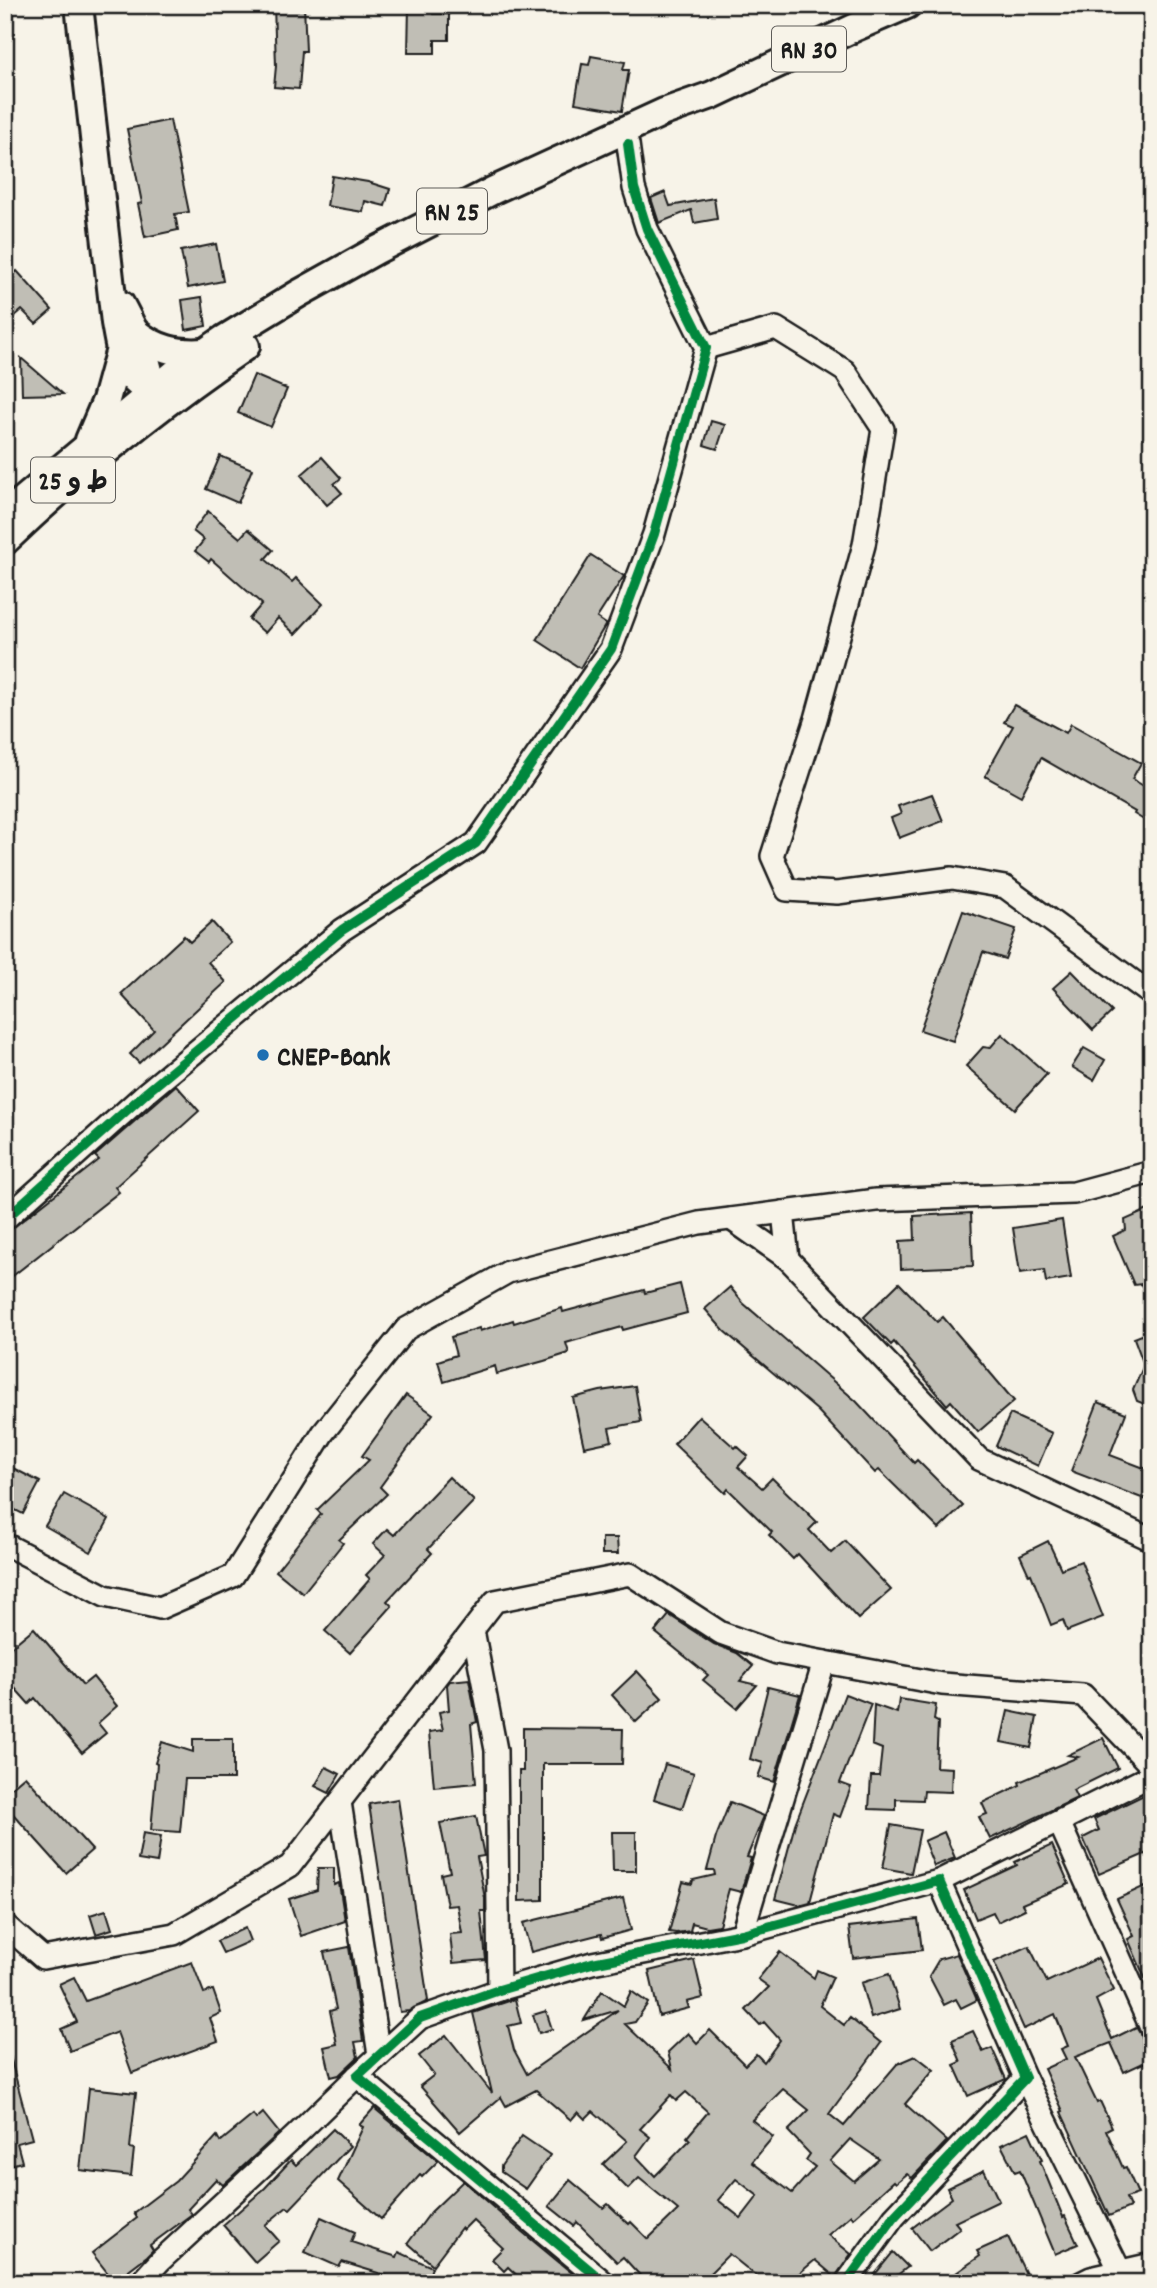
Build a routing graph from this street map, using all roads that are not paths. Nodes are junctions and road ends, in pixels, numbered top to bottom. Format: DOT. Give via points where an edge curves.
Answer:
graph roads {
  1 [pos="79,5"];
  2 [pos="907,5"];
  3 [pos="712,95"];
  4 [pos="628,145"];
  5 [pos="127,340"];
  6 [pos="706,348"];
  7 [pos="204,352"];
  8 [pos="186,389"];
  9 [pos="152,392"];
  10 [pos="144,422"];
  11 [pos="86,446"];
  12 [pos="5,515"];
  13 [pos="5,541"];
  14 [pos="1152,995"];
  15 [pos="1152,1172"];
  16 [pos="783,1212"];
  17 [pos="5,1219"];
  18 [pos="731,1219"];
  19 [pos="788,1259"];
  20 [pos="1152,1540"];
  21 [pos="5,1544"];
  22 [pos="473,1630"];
  23 [pos="824,1662"];
  24 [pos="1152,1767"];
  25 [pos="1152,1775"];
  26 [pos="340,1801"];
  27 [pos="1059,1822"];
  28 [pos="939,1881"];
  29 [pos="5,1925"];
  30 [pos="742,1934"];
  31 [pos="499,1990"];
  32 [pos="1152,2030"];
  33 [pos="379,2055"];
  34 [pos="356,2076"];
  35 [pos="1025,2078"];
  36 [pos="1120,2271"];
  37 [pos="1147,2271"];
  38 [pos="140,2283"];
  39 [pos="605,2283"];
  40 [pos="846,2283"];
  41 [pos="1081,2283"];
  1 -- 5 [label="main road, RN 25" via="111,287"];
  2 -- 3 [label="main road, RN 30"];
  3 -- 4 [label="main road"];
  3 -- 7 [label="main road, RN 25" via="652,118 437,218"];
  4 -- 6 [label="street" via="634,188 647,229"];
  4 -- 8 [label="main road" via="357,280 261,336"];
  5 -- 7 [label="main road" via="166,350"];
  5 -- 9 [label="main road" via="126,370"];
  5 -- 11 [label="main road, RN 25"];
  6 -- 14 [label="street" via="776,328 845,371 883,429 864,545 772,856 787,890 837,893 952,878 1006,887"];
  6 -- 17 [label="street" via="654,534 611,649 476,843 342,930 147,1092"];
  7 -- 9 [label="main road, RN 25"];
  8 -- 9 [label="main road"];
  8 -- 10 [label="main road"];
  9 -- 10 [label="main road"];
  9 -- 11 [label="main road, RN 25"];
  10 -- 13 [label="main road, ط و 25"];
  11 -- 12 [label="main road, RN 25"];
  15 -- 16 [label="street" via="1074,1193 876,1200"];
  16 -- 18 [label="street"];
  16 -- 19 [label="street"];
  18 -- 19 [label="street"];
  18 -- 21 [label="street" via="699,1223 508,1272 406,1329 323,1433 233,1576 160,1608 105,1596"];
  19 -- 20 [label="street" via="979,1459"];
  22 -- 23 [label="street" via="495,1601 629,1574 721,1633 777,1653"];
  22 -- 26 [label="street"];
  22 -- 31 [label="street" via="496,1750"];
  23 -- 24 [label="street" via="942,1684 1083,1695"];
  23 -- 30 [label="street"];
  25 -- 27 [label="street"];
  26 -- 29 [label="street" via="290,1866 174,1934 43,1958"];
  26 -- 33 [label="street"];
  27 -- 28 [label="street"];
  27 -- 32 [label="street"];
  28 -- 30 [label="street"];
  28 -- 35 [label="street"];
  30 -- 31 [label="street" via="592,1962"];
  31 -- 33 [label="street" via="419,2018"];
  33 -- 34 [label="street"];
  34 -- 38 [label="street"];
  34 -- 39 [label="street"];
  35 -- 36 [label="street"];
  35 -- 40 [label="street" via="894,2217"];
  36 -- 37 [label="street"];
  36 -- 41 [label="street"];
}
